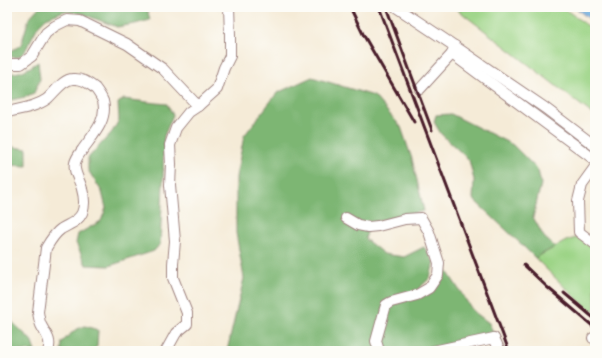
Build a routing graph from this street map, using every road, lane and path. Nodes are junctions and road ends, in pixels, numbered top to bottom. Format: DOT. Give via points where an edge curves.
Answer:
graph roads {
  1 [pos="229,7"];
  2 [pos="398,9"];
  3 [pos="453,50"];
  4 [pos="7,64"];
  5 [pos="420,89"];
  6 [pos="198,106"];
  7 [pos="7,112"];
  8 [pos="595,146"];
  9 [pos="595,160"];
  10 [pos="595,167"];
  11 [pos="346,218"];
  12 [pos="595,244"];
  13 [pos="48,351"];
  14 [pos="166,351"];
  15 [pos="379,351"];
  16 [pos="433,351"];
  17 [pos="500,351"];
  1 -- 6 [label="street" via="230,56 217,89"];
  2 -- 3 [label="street"];
  3 -- 5 [label="street"];
  3 -- 8 [label="street" via="545,108"];
  3 -- 9 [label="street"];
  4 -- 6 [label="street" via="21,64 32,56 46,33 55,26 67,20 80,21 127,44 163,69"];
  6 -- 14 [label="street" via="189,112 176,128 170,146 170,185 176,241 172,264 173,278 187,313 187,324 176,333"];
  7 -- 13 [label="street" via="39,104 65,81 72,79 88,82 97,90 104,107 103,118 96,132 75,162 84,207 77,220 55,234 46,248 38,312 39,321 48,337"];
  10 -- 12 [label="street" via="582,185 578,201 579,232"];
  11 -- 15 [label="street" via="368,227 405,218 421,218 429,232 439,263 438,275 429,288 386,306 376,341"];
  16 -- 17 [label="street" via="494,338"];
}
